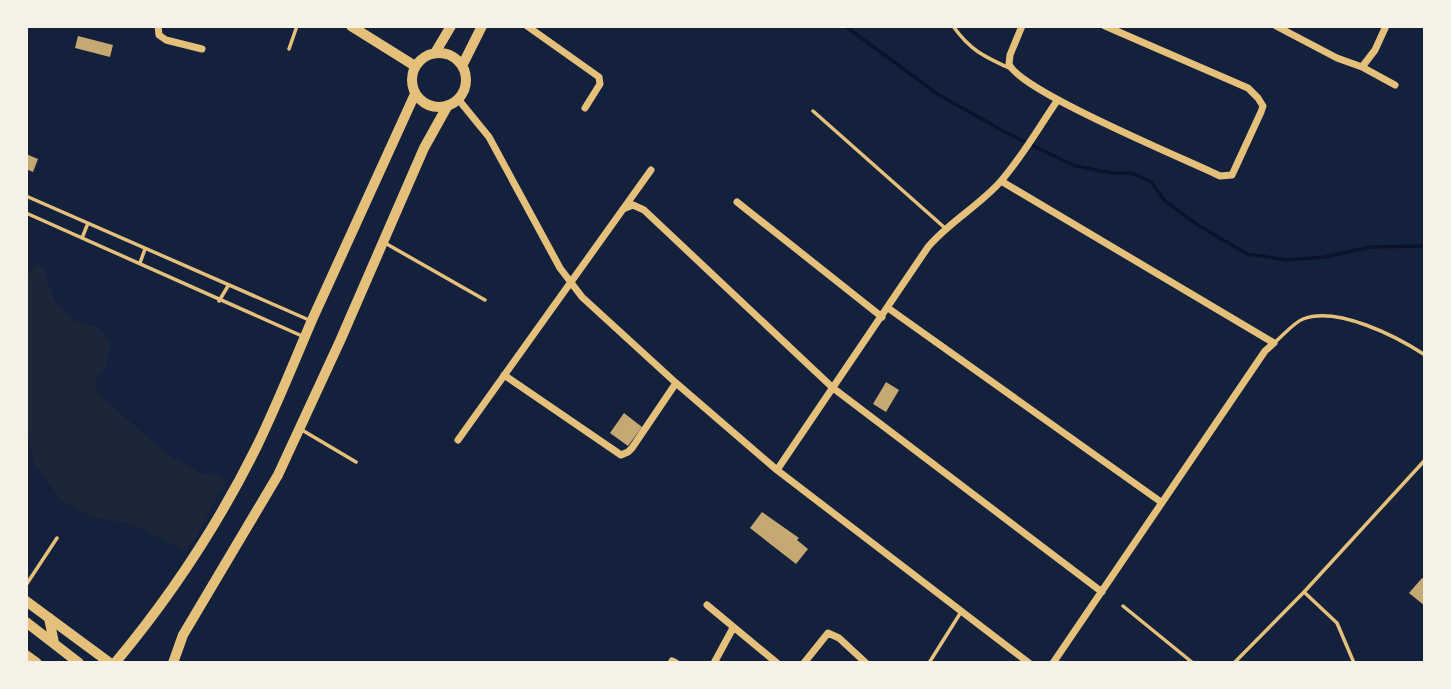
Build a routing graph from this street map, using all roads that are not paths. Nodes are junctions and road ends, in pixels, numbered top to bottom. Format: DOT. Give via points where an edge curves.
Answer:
graph roads {
  1 [pos="158,26"];
  2 [pos="297,26"];
  3 [pos="351,26"];
  4 [pos="451,26"];
  5 [pos="482,26"];
  6 [pos="527,26"];
  7 [pos="953,26"];
  8 [pos="1022,26"];
  9 [pos="1105,26"];
  10 [pos="1276,26"];
  11 [pos="1386,26"];
  12 [pos="202,49"];
  13 [pos="289,49"];
  14 [pos="435,53"];
  15 [pos="415,66"];
  16 [pos="462,66"];
  17 [pos="1362,67"];
  18 [pos="1010,68"];
  19 [pos="1395,85"];
  20 [pos="415,94"];
  21 [pos="1057,101"];
  22 [pos="453,102"];
  23 [pos="585,108"];
  24 [pos="813,111"];
  25 [pos="651,170"];
  26 [pos="1001,181"];
  27 [pos="26,196"];
  28 [pos="737,202"];
  29 [pos="623,209"];
  30 [pos="26,213"];
  31 [pos="88,223"];
  32 [pos="945,228"];
  33 [pos="82,237"];
  34 [pos="383,242"];
  35 [pos="146,248"];
  36 [pos="139,263"];
  37 [pos="570,282"];
  38 [pos="228,286"];
  39 [pos="485,300"];
  40 [pos="219,301"];
  41 [pos="888,308"];
  42 [pos="882,317"];
  43 [pos="312,321"];
  44 [pos="305,337"];
  45 [pos="1274,343"];
  46 [pos="1425,355"];
  47 [pos="504,375"];
  48 [pos="676,383"];
  49 [pos="834,388"];
  50 [pos="300,429"];
  51 [pos="458,440"];
  52 [pos="1425,460"];
  53 [pos="356,462"];
  54 [pos="777,470"];
  55 [pos="1161,502"];
  56 [pos="57,538"];
  57 [pos="26,585"];
  58 [pos="1102,592"];
  59 [pos="1304,592"];
  60 [pos="26,601"];
  61 [pos="707,605"];
  62 [pos="1123,607"];
  63 [pos="961,611"];
  64 [pos="49,618"];
  65 [pos="26,622"];
  66 [pos="733,628"];
  67 [pos="54,643"];
  68 [pos="26,655"];
  69 [pos="37,663"];
  70 [pos="79,663"];
  71 [pos="113,663"];
  72 [pos="173,663"];
  73 [pos="714,663"];
  74 [pos="777,663"];
  75 [pos="804,663"];
  76 [pos="866,663"];
  77 [pos="929,663"];
  78 [pos="1028,663"];
  79 [pos="1054,663"];
  80 [pos="1193,663"];
  81 [pos="1234,663"];
  82 [pos="1353,663"];
  1 -- 12 [label="street" via="166,40"];
  2 -- 13 [label="lane"];
  3 -- 15 [label="main road"];
  4 -- 14 [label="main road"];
  5 -- 16 [label="main road"];
  6 -- 23 [label="street" via="599,78 600,85"];
  7 -- 18 [label="lane" via="978,54"];
  8 -- 18 [label="street" via="1010,55"];
  9 -- 21 [label="street" via="1248,88 1258,97 1263,106 1232,175 1220,176"];
  10 -- 17 [label="street"];
  11 -- 17 [label="street"];
  14 -- 15 [label="main road"];
  14 -- 16 [label="main road" via="445,53"];
  15 -- 20 [label="main road"];
  16 -- 22 [label="main road" via="464,89"];
  17 -- 19 [label="street"];
  18 -- 21 [label="street"];
  20 -- 22 [label="main road" via="430,106"];
  20 -- 43 [label="main road"];
  21 -- 26 [label="street"];
  22 -- 34 [label="main road" via="424,148"];
  22 -- 37 [label="street" via="489,137"];
  24 -- 32 [label="lane"];
  25 -- 29 [label="street"];
  26 -- 32 [label="street"];
  26 -- 45 [label="street"];
  27 -- 31 [label="lane"];
  28 -- 42 [label="street"];
  29 -- 37 [label="street"];
  29 -- 49 [label="street" via="633,205 644,209"];
  30 -- 33 [label="lane"];
  31 -- 33 [label="lane"];
  31 -- 35 [label="lane"];
  32 -- 41 [label="street"];
  33 -- 36 [label="lane"];
  34 -- 39 [label="lane"];
  34 -- 50 [label="main road"];
  35 -- 36 [label="lane"];
  35 -- 38 [label="lane"];
  36 -- 40 [label="lane"];
  37 -- 47 [label="street"];
  37 -- 48 [label="street"];
  38 -- 40 [label="lane"];
  38 -- 43 [label="lane"];
  40 -- 44 [label="lane"];
  41 -- 42 [label="street"];
  41 -- 55 [label="street"];
  42 -- 49 [label="street"];
  43 -- 44 [label="main road"];
  44 -- 71 [label="main road" via="262,437 212,531 168,596"];
  45 -- 46 [label="lane" via="1299,320 1333,316 1375,328"];
  45 -- 55 [label="street"];
  47 -- 48 [label="street" via="621,455 632,448"];
  47 -- 51 [label="street"];
  48 -- 54 [label="street"];
  49 -- 54 [label="street"];
  49 -- 58 [label="street"];
  50 -- 53 [label="lane"];
  50 -- 72 [label="main road" via="258,511 183,635"];
  52 -- 59 [label="lane"];
  54 -- 63 [label="street"];
  55 -- 58 [label="street"];
  56 -- 57 [label="lane"];
  58 -- 79 [label="street"];
  59 -- 81 [label="lane"];
  59 -- 82 [label="lane" via="1337,623"];
  60 -- 64 [label="main road"];
  61 -- 66 [label="street"];
  62 -- 80 [label="lane"];
  63 -- 77 [label="lane"];
  63 -- 78 [label="street"];
  64 -- 67 [label="main road"];
  64 -- 71 [label="main road"];
  65 -- 67 [label="main road"];
  66 -- 73 [label="street"];
  66 -- 74 [label="street"];
  67 -- 70 [label="main road"];
  68 -- 69 [label="main road"];
  75 -- 76 [label="street" via="828,634"];
}
